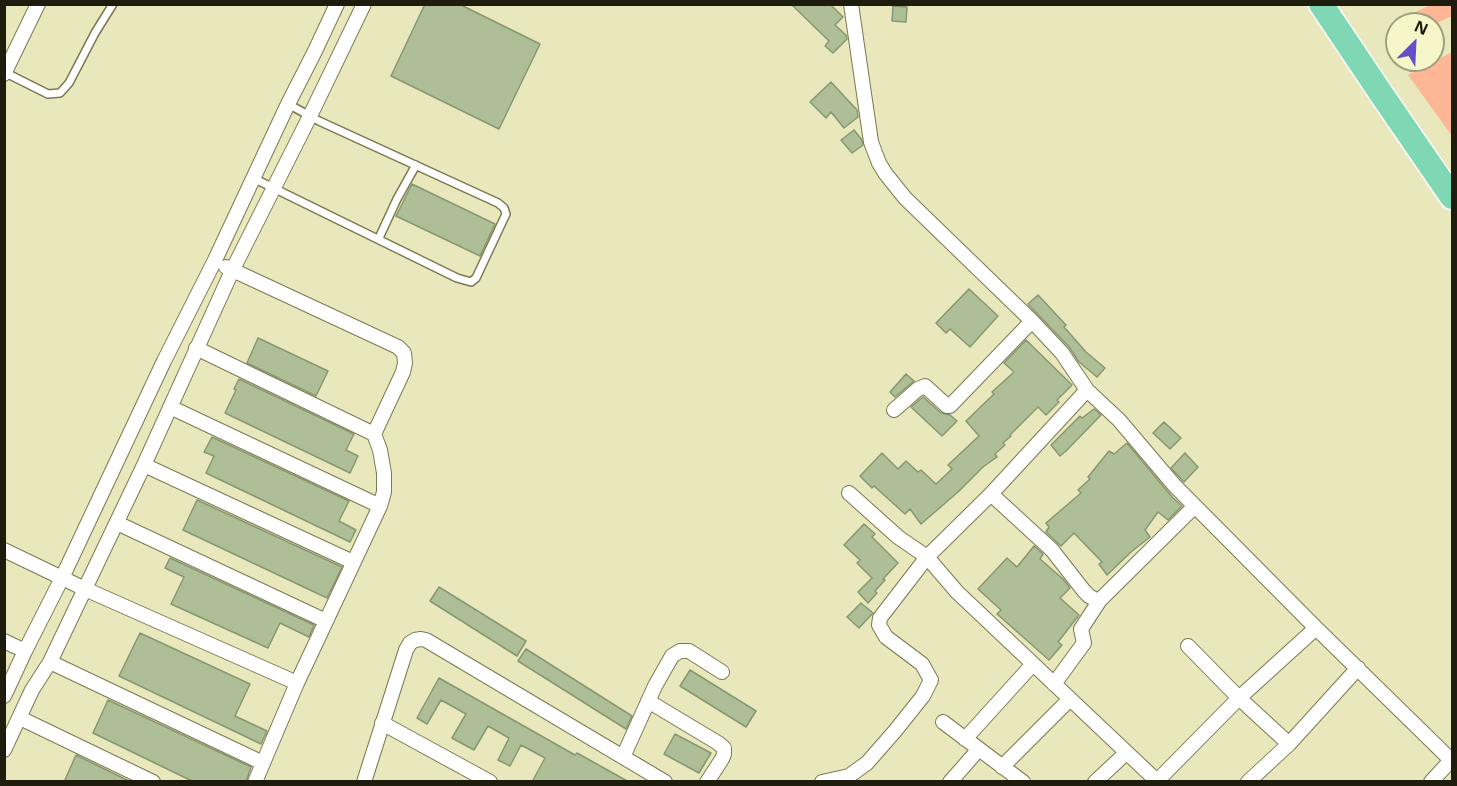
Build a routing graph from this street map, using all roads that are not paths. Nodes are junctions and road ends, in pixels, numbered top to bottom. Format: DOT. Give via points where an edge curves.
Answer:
graph roads {
  1 [pos="38,4"];
  2 [pos="113,4"];
  3 [pos="337,4"];
  4 [pos="364,4"];
  5 [pos="851,4"];
  6 [pos="1321,4"];
  7 [pos="5,73"];
  8 [pos="288,104"];
  9 [pos="310,116"];
  10 [pos="416,165"];
  11 [pos="254,178"];
  12 [pos="274,188"];
  13 [pos="1452,197"];
  14 [pos="379,238"];
  15 [pos="215,260"];
  16 [pos="232,271"];
  17 [pos="1032,321"];
  18 [pos="196,348"];
  19 [pos="164,361"];
  20 [pos="186,372"];
  21 [pos="1087,390"];
  22 [pos="170,407"];
  23 [pos="894,410"];
  24 [pos="374,434"];
  25 [pos="144,465"];
  26 [pos="849,493"];
  27 [pos="992,494"];
  28 [pos="380,506"];
  29 [pos="1195,506"];
  30 [pos="117,522"];
  31 [pos="4,550"];
  32 [pos="927,557"];
  33 [pos="353,562"];
  34 [pos="62,578"];
  35 [pos="85,589"];
  36 [pos="1100,600"];
  37 [pos="326,621"];
  38 [pos="1316,628"];
  39 [pos="4,641"];
  40 [pos="1188,646"];
  41 [pos="25,651"];
  42 [pos="50,662"];
  43 [pos="1033,664"];
  44 [pos="1358,668"];
  45 [pos="722,672"];
  46 [pos="12,681"];
  47 [pos="297,683"];
  48 [pos="1054,684"];
  49 [pos="32,690"];
  50 [pos="4,696"];
  51 [pos="1239,698"];
  52 [pos="1070,699"];
  53 [pos="648,701"];
  54 [pos="20,718"];
  55 [pos="943,722"];
  56 [pos="382,723"];
  57 [pos="965,739"];
  58 [pos="1289,744"];
  59 [pos="979,749"];
  60 [pos="4,750"];
  61 [pos="1126,753"];
  62 [pos="623,757"];
  63 [pos="1452,760"];
  64 [pos="263,763"];
  65 [pos="1002,767"];
  66 [pos="852,779"];
  67 [pos="1158,781"];
  68 [pos="153,782"];
  69 [pos="255,782"];
  70 [pos="364,782"];
  71 [pos="490,782"];
  72 [pos="665,782"];
  73 [pos="706,782"];
  74 [pos="822,782"];
  75 [pos="950,782"];
  76 [pos="1023,782"];
  77 [pos="1095,782"];
  78 [pos="1248,782"];
  79 [pos="1431,782"];
  1 -- 7 [label="street"];
  2 -- 7 [label="lane" via="60,93 48,94"];
  3 -- 8 [label="street"];
  4 -- 9 [label="street"];
  5 -- 17 [label="street" via="871,142 879,163 905,198"];
  6 -- 13 [label="highway"];
  8 -- 9 [label="lane"];
  8 -- 11 [label="street"];
  9 -- 10 [label="lane"];
  9 -- 12 [label="street"];
  10 -- 14 [label="lane"];
  10 -- 14 [label="lane" via="504,208 506,214 477,278 471,282 457,278"];
  11 -- 12 [label="lane"];
  11 -- 15 [label="street"];
  12 -- 14 [label="lane"];
  12 -- 16 [label="street"];
  15 -- 16 [label="street"];
  15 -- 19 [label="street"];
  16 -- 18 [label="street"];
  16 -- 24 [label="street" via="405,353 403,372"];
  17 -- 21 [label="street" via="1062,353"];
  17 -- 23 [label="street" via="950,406 925,386"];
  18 -- 20 [label="street"];
  18 -- 24 [label="street"];
  19 -- 20 [label="street"];
  19 -- 34 [label="street"];
  20 -- 22 [label="street"];
  21 -- 27 [label="street"];
  21 -- 29 [label="street"];
  22 -- 25 [label="street"];
  22 -- 28 [label="street"];
  24 -- 28 [label="street" via="384,473"];
  25 -- 30 [label="street"];
  25 -- 33 [label="street"];
  26 -- 32 [label="street"];
  27 -- 32 [label="street"];
  27 -- 36 [label="street" via="1052,550 1089,596"];
  28 -- 33 [label="street"];
  29 -- 36 [label="street"];
  29 -- 38 [label="street"];
  30 -- 35 [label="street"];
  30 -- 37 [label="street"];
  31 -- 34 [label="street"];
  32 -- 43 [label="street" via="957,592"];
  32 -- 66 [label="street" via="880,618 879,625 886,637 922,664 930,680 924,696"];
  33 -- 37 [label="street"];
  34 -- 35 [label="street"];
  34 -- 41 [label="street"];
  35 -- 42 [label="street"];
  35 -- 47 [label="street"];
  36 -- 48 [label="street" via="1081,629 1084,643"];
  37 -- 47 [label="street"];
  38 -- 44 [label="street"];
  38 -- 51 [label="street"];
  39 -- 41 [label="street"];
  40 -- 51 [label="street"];
  41 -- 46 [label="street"];
  42 -- 49 [label="street"];
  42 -- 64 [label="street"];
  43 -- 48 [label="street"];
  43 -- 57 [label="street"];
  44 -- 58 [label="street"];
  44 -- 63 [label="street"];
  45 -- 53 [label="street" via="689,651 680,651 672,656"];
  46 -- 49 [label="street"];
  46 -- 50 [label="street"];
  47 -- 64 [label="street"];
  48 -- 52 [label="street"];
  49 -- 54 [label="street"];
  51 -- 58 [label="street"];
  51 -- 67 [label="street"];
  52 -- 61 [label="street"];
  52 -- 65 [label="street"];
  53 -- 62 [label="street"];
  53 -- 73 [label="street" via="724,748 722,759"];
  54 -- 60 [label="street"];
  54 -- 68 [label="street"];
  55 -- 57 [label="street"];
  56 -- 62 [label="street" via="406,650 410,643 422,639"];
  56 -- 70 [label="street"];
  56 -- 71 [label="street"];
  57 -- 59 [label="street"];
  58 -- 78 [label="street"];
  59 -- 65 [label="street"];
  59 -- 75 [label="street"];
  61 -- 67 [label="street"];
  61 -- 77 [label="street"];
  62 -- 72 [label="street"];
  63 -- 79 [label="street"];
  64 -- 69 [label="street"];
  65 -- 76 [label="street"];
  66 -- 74 [label="street"];
}
